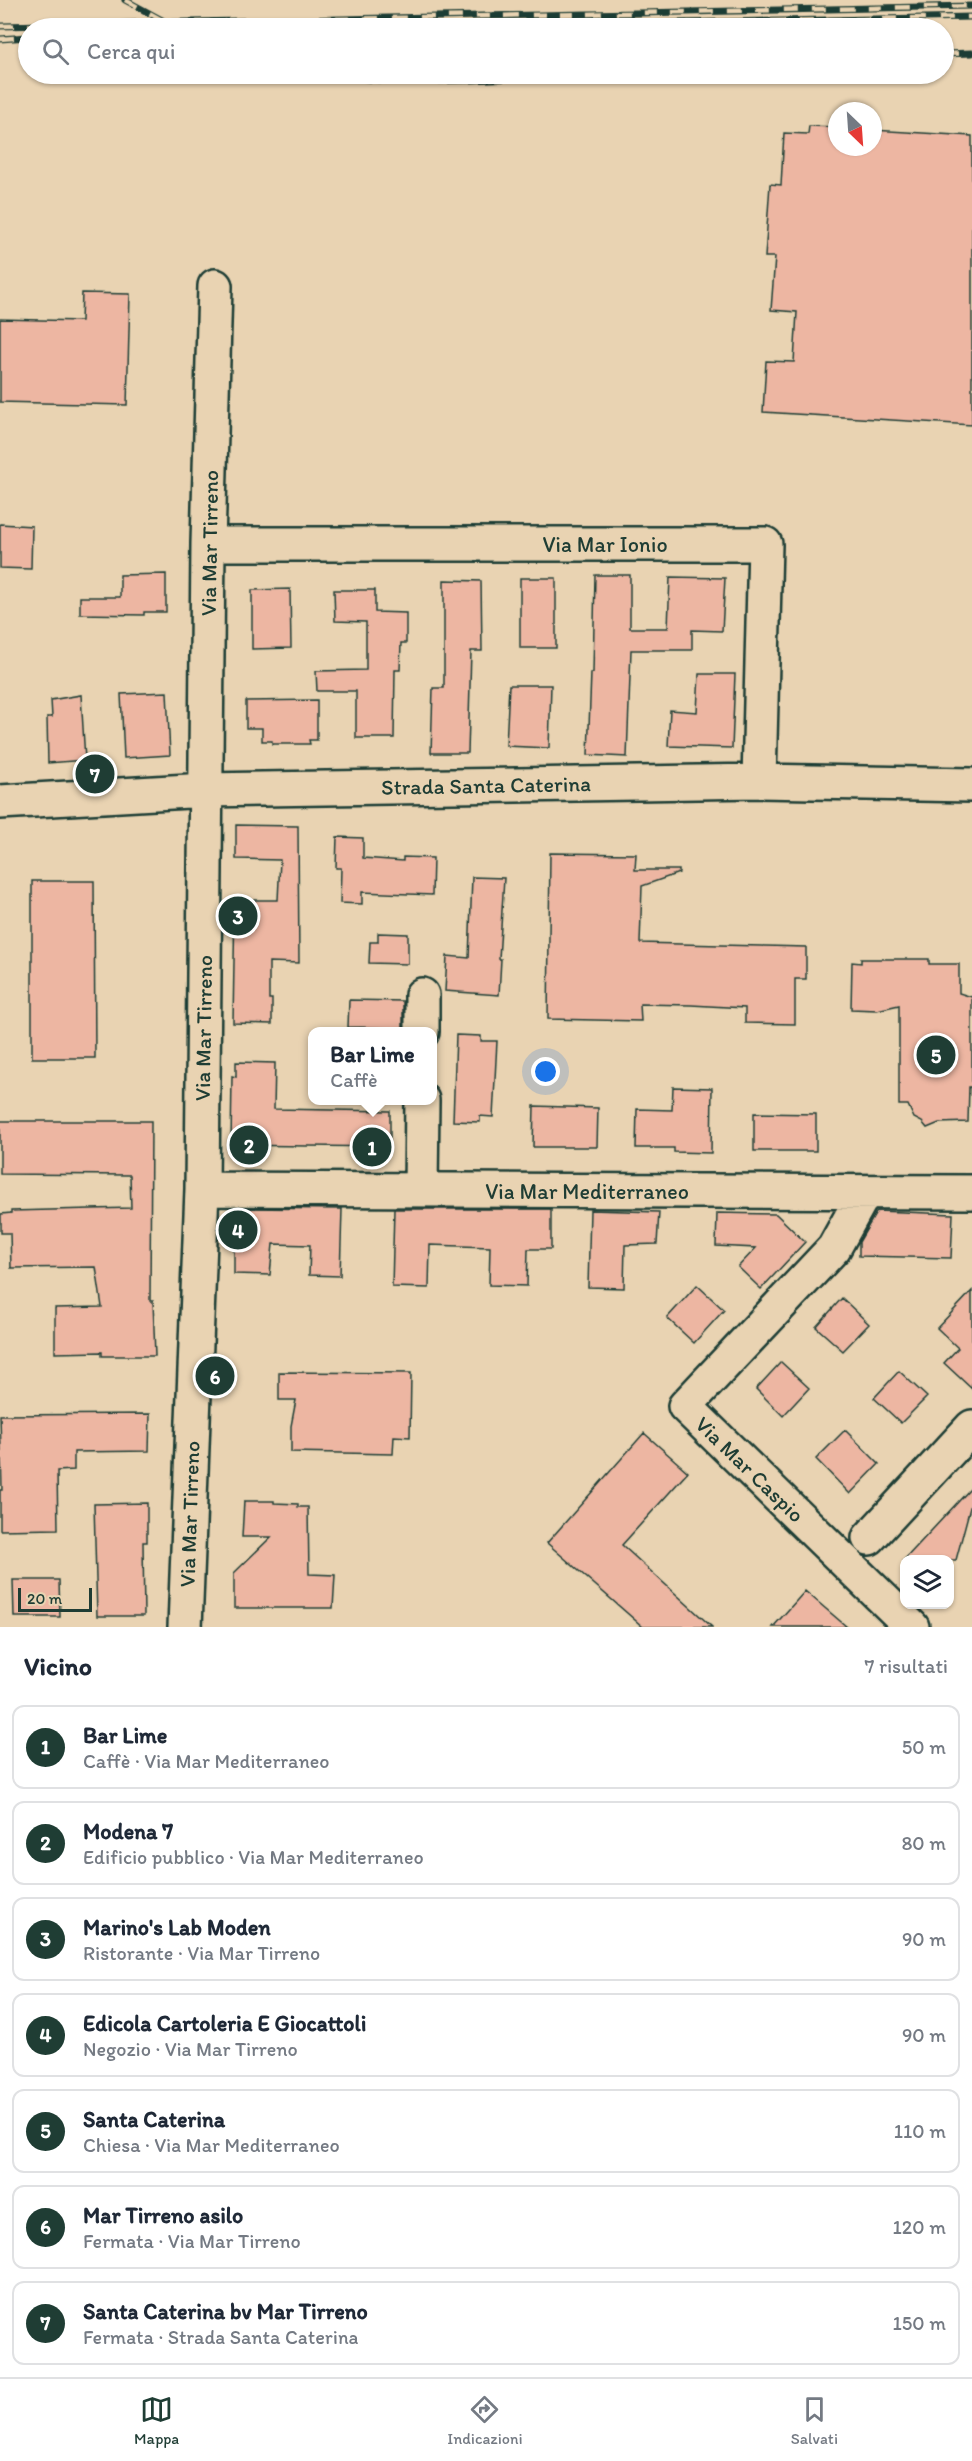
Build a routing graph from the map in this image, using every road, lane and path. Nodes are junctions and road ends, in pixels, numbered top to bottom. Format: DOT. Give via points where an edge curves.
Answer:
graph roads {
  1 [pos="215,286"];
  2 [pos="208,544"];
  3 [pos="759,781"];
  4 [pos="972,785"];
  5 [pos="206,790"];
  6 [pos="0,802"];
  7 [pos="423,995"];
  8 [pos="422,1027"];
  9 [pos="422,1105"];
  10 [pos="202,1189"];
  11 [pos="421,1190"];
  12 [pos="865,1192"];
  13 [pos="972,1192"];
  14 [pos="972,1426"];
  15 [pos="868,1538"];
  16 [pos="185,1627"];
  17 [pos="912,1627"];
  1 -- 2 [label="street, Via Mar Tirreno"];
  2 -- 3 [label="street, Via Mar Ionio" via="765,544"];
  2 -- 5 [label="street, Via Mar Tirreno"];
  3 -- 4 [label="street, Strada Santa Caterina"];
  3 -- 5 [label="street, Strada Santa Caterina"];
  5 -- 6 [label="street, Strada Santa Caterina"];
  5 -- 10 [label="street, Via Mar Tirreno"];
  7 -- 8 [label="street"];
  9 -- 11 [label="street"];
  10 -- 11 [label="street, Via Mar Mediterraneo"];
  10 -- 16 [label="street, Via Mar Tirreno"];
  11 -- 12 [label="street, Via Mar Mediterraneo"];
  12 -- 13 [label="street, Via Mar Mediterraneo"];
  12 -- 17 [label="street, Via Mar Caspio" via="834,1248 685,1406"];
  14 -- 15 [label="street"];
}
